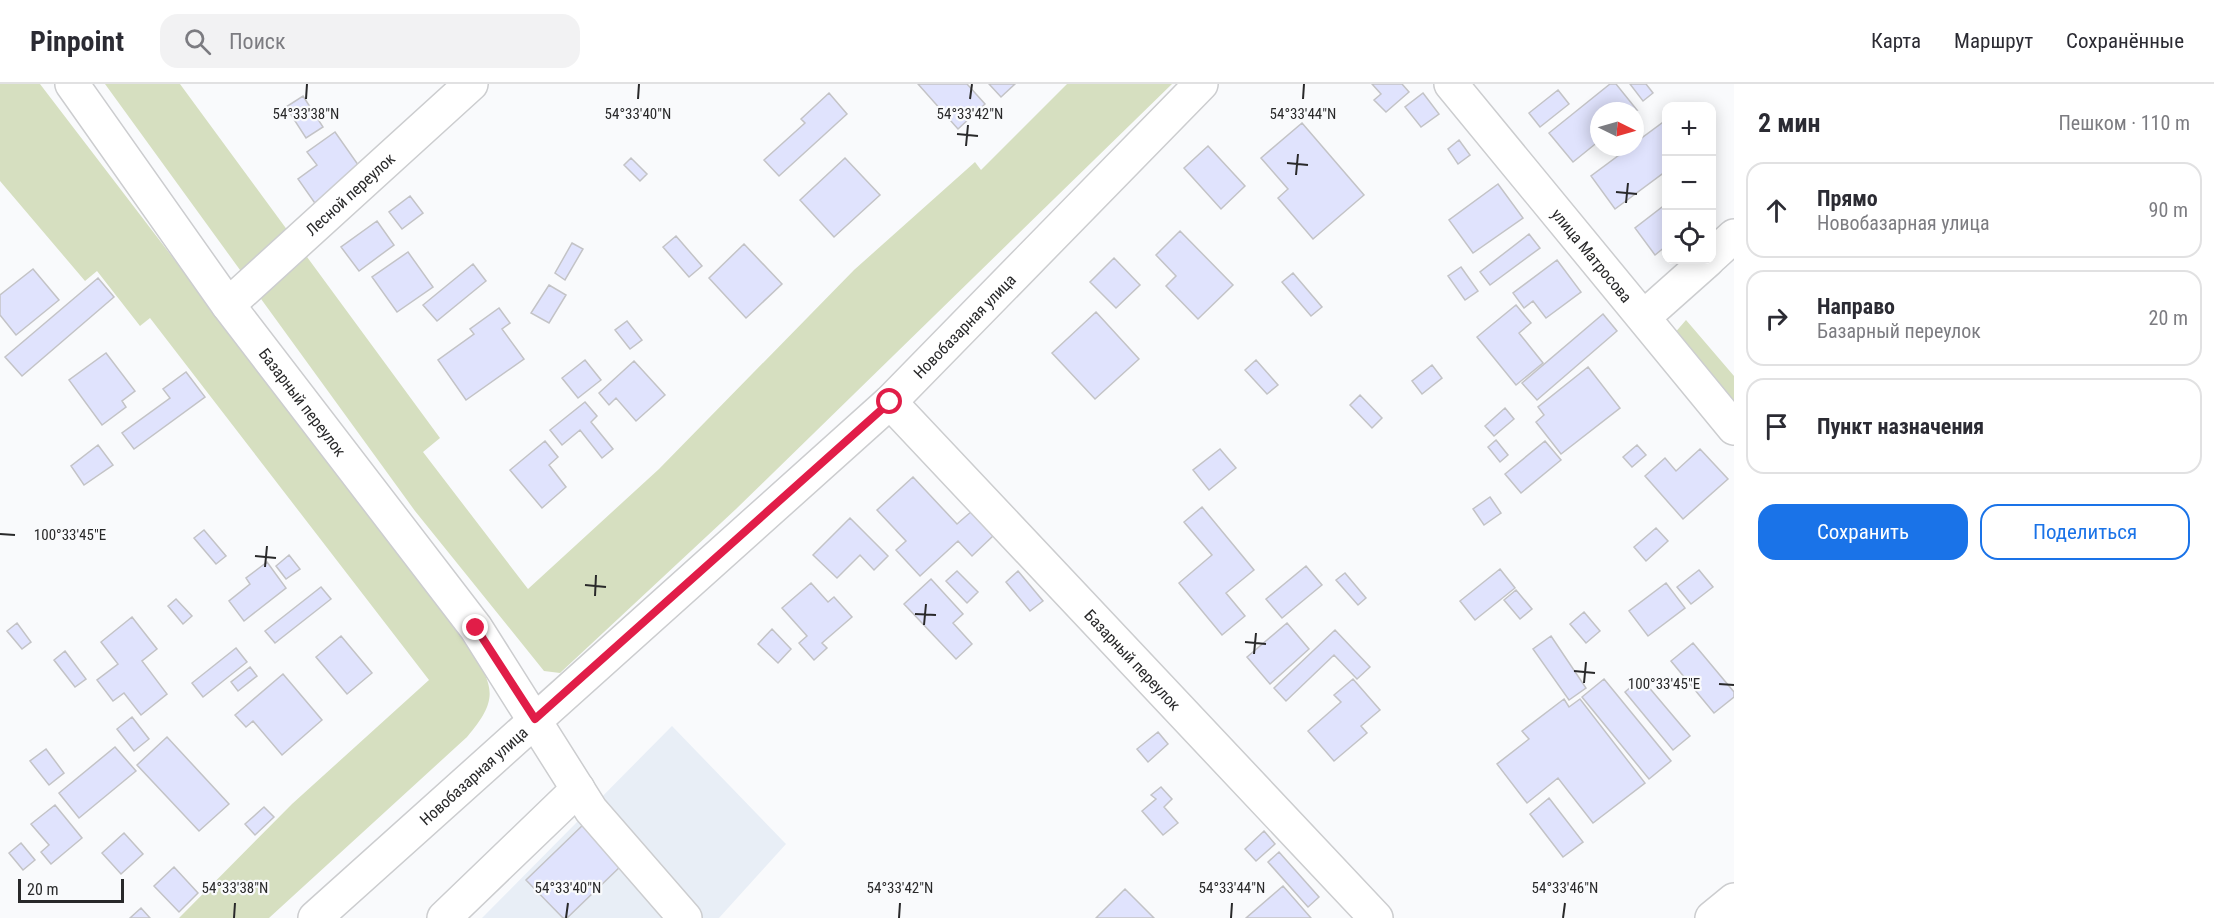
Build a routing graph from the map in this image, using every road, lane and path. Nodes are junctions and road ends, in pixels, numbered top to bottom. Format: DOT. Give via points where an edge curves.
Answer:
graph roads {
  1 [pos="72,84"];
  2 [pos="471,84"];
  3 [pos="1201,84"];
  4 [pos="1451,84"];
  5 [pos="1734,236"];
  6 [pos="1716,252"];
  7 [pos="1703,264"];
  8 [pos="228,305"];
  9 [pos="1645,316"];
  10 [pos="890,402"];
  11 [pos="1734,428"];
  12 [pos="535,719"];
  13 [pos="578,789"];
  14 [pos="1734,900"];
  15 [pos="682,916"];
  16 [pos="315,918"];
  17 [pos="444,918"];
  18 [pos="1376,918"];
  19 [pos="1712,918"];
  1 -- 8 [label="street, Базарный переулок"];
  2 -- 8 [label="street, Лесной переулок"];
  3 -- 10 [label="street, Новобазарная улица"];
  4 -- 9 [label="street, улица Матросова"];
  5 -- 6 [label="street"];
  7 -- 9 [label="street"];
  8 -- 12 [label="street, Базарный переулок" via="476,628"];
  9 -- 11 [label="street, улица Матросова"];
  10 -- 12 [label="street, Новобазарная улица"];
  10 -- 18 [label="street, Базарный переулок"];
  12 -- 13 [label="street, Базарный переулок"];
  12 -- 16 [label="street, Новобазарная улица"];
  13 -- 15 [label="street, Базарный переулок" via="591,810"];
  13 -- 17 [label="street"];
  14 -- 19 [label="street"];
}
